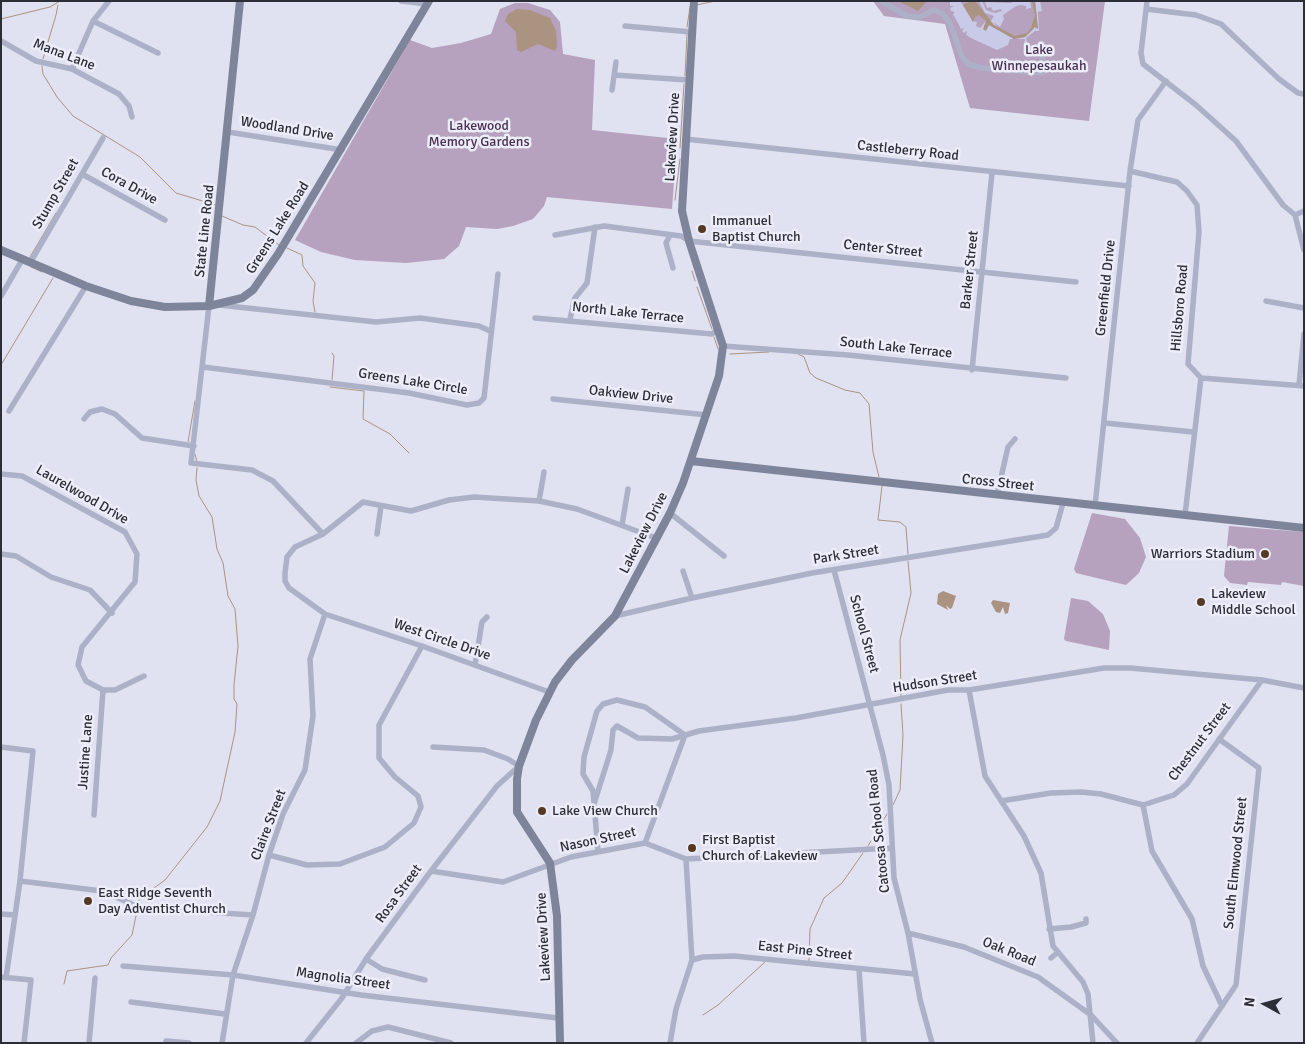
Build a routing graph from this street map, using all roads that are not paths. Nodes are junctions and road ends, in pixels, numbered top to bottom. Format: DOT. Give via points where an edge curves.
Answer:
graph roads {
  1 [pos="109,1"];
  2 [pos="240,1"];
  3 [pos="401,1"];
  4 [pos="694,1"];
  5 [pos="881,1"];
  6 [pos="1147,1"];
  7 [pos="428,3"];
  8 [pos="1146,9"];
  9 [pos="93,21"];
  10 [pos="625,26"];
  11 [pos="691,32"];
  12 [pos="1,41"];
  13 [pos="1042,43"];
  14 [pos="158,53"];
  15 [pos="616,62"];
  16 [pos="72,69"];
  17 [pos="614,75"];
  18 [pos="688,80"];
  19 [pos="1166,81"];
  20 [pos="612,90"];
  21 [pos="1304,94"];
  22 [pos="132,117"];
  23 [pos="228,132"];
  24 [pos="103,138"];
  25 [pos="685,140"];
  26 [pos="342,150"];
  27 [pos="1130,171"];
  28 [pos="992,173"];
  29 [pos="82,174"];
  30 [pos="1129,186"];
  31 [pos="1304,211"];
  32 [pos="1295,215"];
  33 [pos="165,220"];
  34 [pos="595,227"];
  35 [pos="555,235"];
  36 [pos="670,235"];
  37 [pos="689,241"];
  38 [pos="1,250"];
  39 [pos="1304,250"];
  40 [pos="26,262"];
  41 [pos="673,268"];
  42 [pos="982,272"];
  43 [pos="498,274"];
  44 [pos="1076,282"];
  45 [pos="86,286"];
  46 [pos="1,296"];
  47 [pos="1266,301"];
  48 [pos="213,306"];
  49 [pos="1304,308"];
  50 [pos="534,318"];
  51 [pos="570,319"];
  52 [pos="718,329"];
  53 [pos="490,331"];
  54 [pos="1304,334"];
  55 [pos="723,346"];
  56 [pos="202,367"];
  57 [pos="972,370"];
  58 [pos="1066,378"];
  59 [pos="1201,378"];
  60 [pos="1301,385"];
  61 [pos="553,399"];
  62 [pos="9,411"];
  63 [pos="707,415"];
  64 [pos="84,419"];
  65 [pos="1105,423"];
  66 [pos="1193,432"];
  67 [pos="1014,439"];
  68 [pos="190,446"];
  69 [pos="690,461"];
  70 [pos="544,472"];
  71 [pos="1,474"];
  72 [pos="628,489"];
  73 [pos="997,496"];
  74 [pos="539,501"];
  75 [pos="1063,503"];
  76 [pos="381,506"];
  77 [pos="1095,506"];
  78 [pos="670,512"];
  79 [pos="1184,515"];
  80 [pos="622,525"];
  81 [pos="1304,528"];
  82 [pos="323,534"];
  83 [pos="377,534"];
  84 [pos="656,538"];
  85 [pos="1,554"];
  86 [pos="724,556"];
  87 [pos="834,570"];
  88 [pos="683,571"];
  89 [pos="692,598"];
  90 [pos="112,612"];
  91 [pos="325,614"];
  92 [pos="615,616"];
  93 [pos="487,617"];
  94 [pos="422,646"];
  95 [pos="475,665"];
  96 [pos="144,676"];
  97 [pos="1262,680"];
  98 [pos="1304,688"];
  99 [pos="103,690"];
  100 [pos="969,690"];
  101 [pos="550,692"];
  102 [pos="869,705"];
  103 [pos="685,735"];
  104 [pos="1219,739"];
  105 [pos="1,747"];
  106 [pos="433,747"];
  107 [pos="518,766"];
  108 [pos="1001,801"];
  109 [pos="594,804"];
  110 [pos="1143,805"];
  111 [pos="94,815"];
  112 [pos="645,843"];
  113 [pos="892,848"];
  114 [pos="598,851"];
  115 [pos="269,855"];
  116 [pos="686,859"];
  117 [pos="550,863"];
  118 [pos="431,871"];
  119 [pos="20,881"];
  120 [pos="1,914"];
  121 [pos="16,915"];
  122 [pos="253,915"];
  123 [pos="1086,919"];
  124 [pos="1049,929"];
  125 [pos="908,933"];
  126 [pos="1057,953"];
  127 [pos="1051,958"];
  128 [pos="366,959"];
  129 [pos="692,960"];
  130 [pos="123,966"];
  131 [pos="859,969"];
  132 [pos="915,974"];
  133 [pos="233,975"];
  134 [pos="3,977"];
  135 [pos="95,978"];
  136 [pos="425,980"];
  137 [pos="345,993"];
  138 [pos="131,1002"];
  139 [pos="1222,1006"];
  140 [pos="225,1014"];
  141 [pos="1091,1015"];
  142 [pos="558,1018"];
  143 [pos="166,1040"];
  144 [pos="24,1043"];
  145 [pos="89,1043"];
  146 [pos="189,1043"];
  147 [pos="222,1043"];
  148 [pos="306,1043"];
  149 [pos="356,1043"];
  150 [pos="451,1043"];
  151 [pos="560,1043"];
  152 [pos="670,1043"];
  153 [pos="864,1043"];
  154 [pos="932,1043"];
  155 [pos="1093,1043"];
  156 [pos="1117,1043"];
  157 [pos="1197,1043"];
  1 -- 9 [label="street"];
  2 -- 23 [label="street, State Line Road"];
  3 -- 7 [label="street"];
  4 -- 11 [label="street, Lakeview Drive"];
  5 -- 13 [label="street" via="907,16 920,17 934,10 943,14 950,23 962,57 970,65 1043,73"];
  6 -- 8 [label="street"];
  7 -- 26 [label="street, Greens Lake Road"];
  8 -- 19 [label="street" via="1141,53 1143,64"];
  8 -- 21 [label="street" via="1196,15 1221,24 1279,79"];
  9 -- 14 [label="street"];
  9 -- 16 [label="street"];
  10 -- 11 [label="street"];
  11 -- 18 [label="street, Lakeview Drive"];
  12 -- 16 [label="street, Mana Lane" via="36,61"];
  15 -- 17 [label="street"];
  16 -- 22 [label="street, Mana Lane" via="119,94 129,106"];
  17 -- 18 [label="street"];
  17 -- 20 [label="street"];
  18 -- 25 [label="street, Lakeview Drive"];
  19 -- 27 [label="street, Greenfield Drive" via="1138,120"];
  19 -- 32 [label="street" via="1236,141 1283,205"];
  23 -- 26 [label="street, Woodland Drive"];
  23 -- 48 [label="street, State Line Road"];
  24 -- 29 [label="street, Stump Street"];
  25 -- 28 [label="street, Castleberry Road"];
  25 -- 37 [label="street, Lakeview Drive" via="682,211"];
  26 -- 48 [label="street, Greens Lake Road" via="254,290 242,298"];
  27 -- 30 [label="street, Greenfield Drive"];
  27 -- 59 [label="street, Hillsboro Road" via="1177,182 1197,206 1199,232 1188,364"];
  28 -- 30 [label="street, Castleberry Road"];
  28 -- 42 [label="street, Barker Street"];
  29 -- 33 [label="street, Cora Drive"];
  29 -- 40 [label="street, Stump Street"];
  30 -- 65 [label="street, Greenfield Drive"];
  31 -- 32 [label="street"];
  32 -- 39 [label="street"];
  34 -- 35 [label="street, Center Street"];
  34 -- 36 [label="street, Center Street"];
  34 -- 51 [label="street" via="587,283 575,298"];
  36 -- 37 [label="street, Center Street"];
  36 -- 41 [label="street" via="666,243"];
  37 -- 42 [label="street, Center Street"];
  37 -- 52 [label="street, Lakeview Drive"];
  38 -- 40 [label="street, Greens Lake Road"];
  40 -- 45 [label="street, Greens Lake Road"];
  40 -- 46 [label="street, Stump Street"];
  42 -- 44 [label="street, Center Street"];
  42 -- 57 [label="street, Barker Street"];
  43 -- 53 [label="street"];
  45 -- 48 [label="street, Greens Lake Road" via="131,301 165,307"];
  45 -- 62 [label="street"];
  47 -- 49 [label="street"];
  48 -- 53 [label="street" via="376,322 420,318 479,326"];
  48 -- 56 [label="street, State Line Road"];
  50 -- 51 [label="street, North Lake Terrace"];
  51 -- 52 [label="street, North Lake Terrace" via="712,334"];
  52 -- 55 [label="street, Lakeview Drive"];
  53 -- 56 [label="street, Greens Lake Circle" via="484,398 479,403 467,405 410,393"];
  54 -- 60 [label="street"];
  55 -- 57 [label="street, South Lake Terrace" via="848,355"];
  55 -- 63 [label="street, Lakeview Drive" via="719,376"];
  56 -- 68 [label="street, State Line Road"];
  57 -- 58 [label="street, South Lake Terrace"];
  59 -- 60 [label="street"];
  59 -- 66 [label="street"];
  61 -- 63 [label="street, Oakview Drive"];
  63 -- 69 [label="street, Lakeview Drive"];
  64 -- 68 [label="street" via="90,412 102,409 114,414 142,438"];
  65 -- 66 [label="street"];
  65 -- 77 [label="street, Greenfield Drive"];
  66 -- 79 [label="street"];
  67 -- 73 [label="street" via="1008,448"];
  68 -- 82 [label="street, State Line Road" via="191,463 252,470 273,481"];
  69 -- 73 [label="street, Cross Street"];
  69 -- 78 [label="street, Lakeview Drive"];
  70 -- 74 [label="street"];
  71 -- 90 [label="street, Laurelwood Drive" via="22,476 124,532 137,554 135,582"];
  72 -- 80 [label="street"];
  73 -- 75 [label="street, Cross Street"];
  74 -- 76 [label="street" via="474,497 411,511"];
  74 -- 80 [label="street" via="577,509"];
  75 -- 77 [label="street, Cross Street"];
  75 -- 87 [label="street, Park Street" via="1056,528 1048,535"];
  76 -- 82 [label="street, West Circle Drive" via="363,502"];
  76 -- 83 [label="street"];
  77 -- 79 [label="street, Cross Street"];
  78 -- 84 [label="street, Lakeview Drive"];
  78 -- 86 [label="street"];
  79 -- 81 [label="street, Cross Street"];
  80 -- 84 [label="street"];
  82 -- 91 [label="street, West Circle Drive" via="296,547 287,557 284,573 285,582 295,594"];
  84 -- 92 [label="street, Lakeview Drive"];
  85 -- 90 [label="street" via="16,556 51,577 90,590"];
  87 -- 89 [label="street, Park Street"];
  87 -- 102 [label="street, School Street"];
  88 -- 89 [label="street"];
  89 -- 92 [label="street, Park Street"];
  90 -- 99 [label="street, Laurelwood Drive" via="82,647 78,665 86,681"];
  91 -- 94 [label="street, West Circle Drive"];
  91 -- 115 [label="street, Claire Street" via="310,659 313,716 305,770"];
  92 -- 101 [label="street, Lakeview Drive" via="572,660"];
  93 -- 95 [label="street" via="482,622"];
  94 -- 95 [label="street, West Circle Drive"];
  94 -- 115 [label="street" via="379,725 379,758 418,796 421,807 414,823 385,847 340,864 307,865"];
  95 -- 101 [label="street, West Circle Drive"];
  96 -- 99 [label="street" via="114,690"];
  97 -- 98 [label="street, Hudson Street"];
  97 -- 100 [label="street, Hudson Street" via="1104,668"];
  97 -- 104 [label="street, Chestnut Street"];
  99 -- 111 [label="street, Justine Lane"];
  100 -- 102 [label="street, Hudson Street" via="948,690"];
  100 -- 108 [label="street" via="985,776"];
  101 -- 107 [label="street, Lakeview Drive"];
  102 -- 103 [label="street, Hudson Street"];
  102 -- 113 [label="street, Catoosa School Road" via="889,785"];
  103 -- 109 [label="street, Hudson Street" via="651,740 638,738 617,726 613,730 611,750"];
  103 -- 109 [label="street" via="645,708 617,700 603,704 597,711 584,756 583,774 593,791"];
  103 -- 112 [label="street"];
  104 -- 110 [label="street, Chestnut Street" via="1187,784 1174,795"];
  104 -- 139 [label="street, South Elmwood Street" via="1259,768 1236,985"];
  105 -- 119 [label="street" via="33,751"];
  106 -- 107 [label="street" via="484,750"];
  107 -- 117 [label="street, Lakeview Drive" via="517,812"];
  107 -- 118 [label="street, Rosa Street" via="497,786"];
  108 -- 110 [label="street" via="1081,792"];
  108 -- 124 [label="street" via="1024,836 1041,873"];
  109 -- 114 [label="street"];
  110 -- 139 [label="street" via="1152,851 1192,919 1203,966"];
  112 -- 114 [label="street, Nason Street"];
  112 -- 116 [label="street, Nason Street"];
  113 -- 116 [label="street, Nason Street"];
  113 -- 125 [label="street, Catoosa School Road" via="894,878"];
  114 -- 117 [label="street, Nason Street"];
  115 -- 122 [label="street, Claire Street"];
  116 -- 129 [label="street"];
  117 -- 118 [label="street, Nason Street" via="502,882"];
  117 -- 142 [label="street, Lakeview Drive" via="557,916"];
  118 -- 128 [label="street, Rosa Street"];
  119 -- 121 [label="street"];
  119 -- 122 [label="street" via="102,891 141,908"];
  120 -- 121 [label="street"];
  121 -- 134 [label="street"];
  122 -- 133 [label="street, Claire Street"];
  123 -- 124 [label="street" via="1086,923"];
  124 -- 126 [label="street"];
  125 -- 132 [label="street, Catoosa School Road"];
  125 -- 141 [label="street, Oak Road" via="964,946 1038,977"];
  126 -- 127 [label="street"];
  126 -- 141 [label="street" via="1083,982"];
  128 -- 136 [label="street" via="382,969"];
  128 -- 137 [label="street, Rosa Street"];
  129 -- 131 [label="street, East Pine Street" via="734,956"];
  129 -- 152 [label="street" via="676,1009"];
  130 -- 133 [label="street, Magnolia Street"];
  131 -- 132 [label="street, East Pine Street"];
  131 -- 153 [label="street"];
  132 -- 154 [label="street, Catoosa School Road"];
  133 -- 137 [label="street, Magnolia Street"];
  133 -- 140 [label="street, Claire Street"];
  134 -- 144 [label="street" via="31,980"];
  135 -- 145 [label="street"];
  137 -- 142 [label="street, Magnolia Street"];
  137 -- 148 [label="street, Rosa Street"];
  138 -- 140 [label="street"];
  139 -- 157 [label="street"];
  140 -- 147 [label="street, Claire Street"];
  141 -- 155 [label="street"];
  141 -- 156 [label="street, Oak Road"];
  142 -- 151 [label="street, Lakeview Drive"];
  143 -- 146 [label="street"];
  149 -- 150 [label="street" via="372,1030 388,1026"];
}
